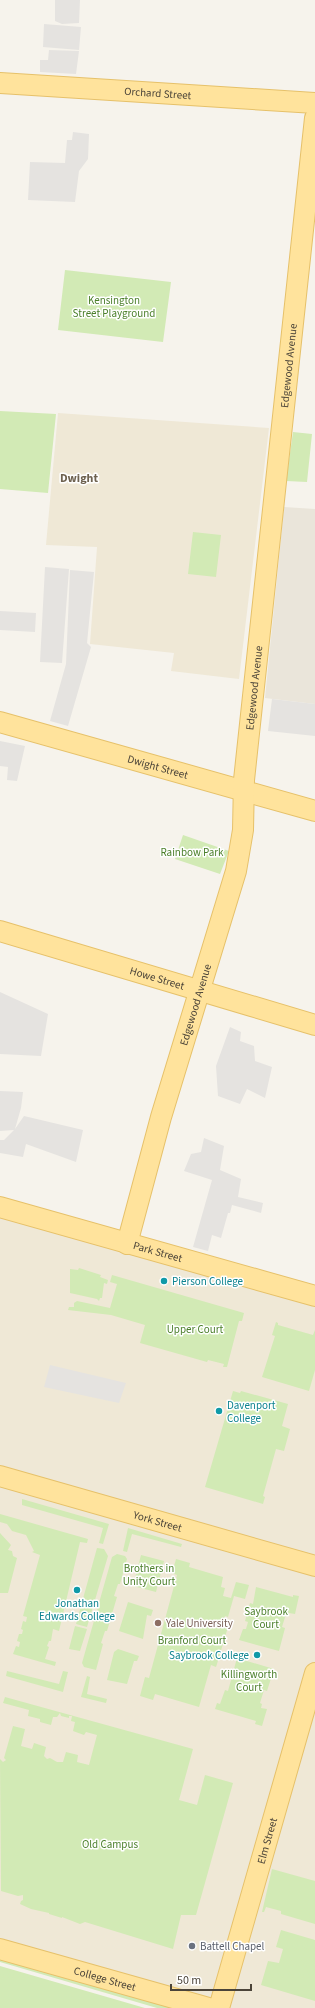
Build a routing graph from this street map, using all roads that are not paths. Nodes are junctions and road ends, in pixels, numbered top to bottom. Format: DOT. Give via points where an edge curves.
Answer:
graph roads {
  1 [pos="0,83"];
  2 [pos="315,103"];
  3 [pos="315,118"];
  4 [pos="0,722"];
  5 [pos="243,791"];
  6 [pos="315,811"];
  7 [pos="0,931"];
  8 [pos="199,991"];
  9 [pos="315,1025"];
  10 [pos="0,1207"];
  11 [pos="127,1244"];
  12 [pos="315,1296"];
  13 [pos="0,1476"];
  14 [pos="315,1566"];
  15 [pos="315,1673"];
  16 [pos="0,1949"];
  17 [pos="209,2008"];
  18 [pos="219,2008"];
  1 -- 2 [label="main road, Orchard Street"];
  3 -- 5 [label="main road, Edgewood Avenue"];
  4 -- 5 [label="main road, Dwight Street"];
  5 -- 6 [label="main road, Dwight Street"];
  5 -- 8 [label="main road, Edgewood Avenue" via="243,830 236,871"];
  7 -- 8 [label="main road, Howe Street"];
  8 -- 9 [label="main road, Howe Street"];
  8 -- 11 [label="main road, Edgewood Avenue" via="161,1117"];
  10 -- 11 [label="main road, Park Street"];
  11 -- 12 [label="main road, Park Street"];
  13 -- 14 [label="main road, York Street"];
  15 -- 18 [label="main road, Elm Street"];
  16 -- 17 [label="main road, College Street"];
}
